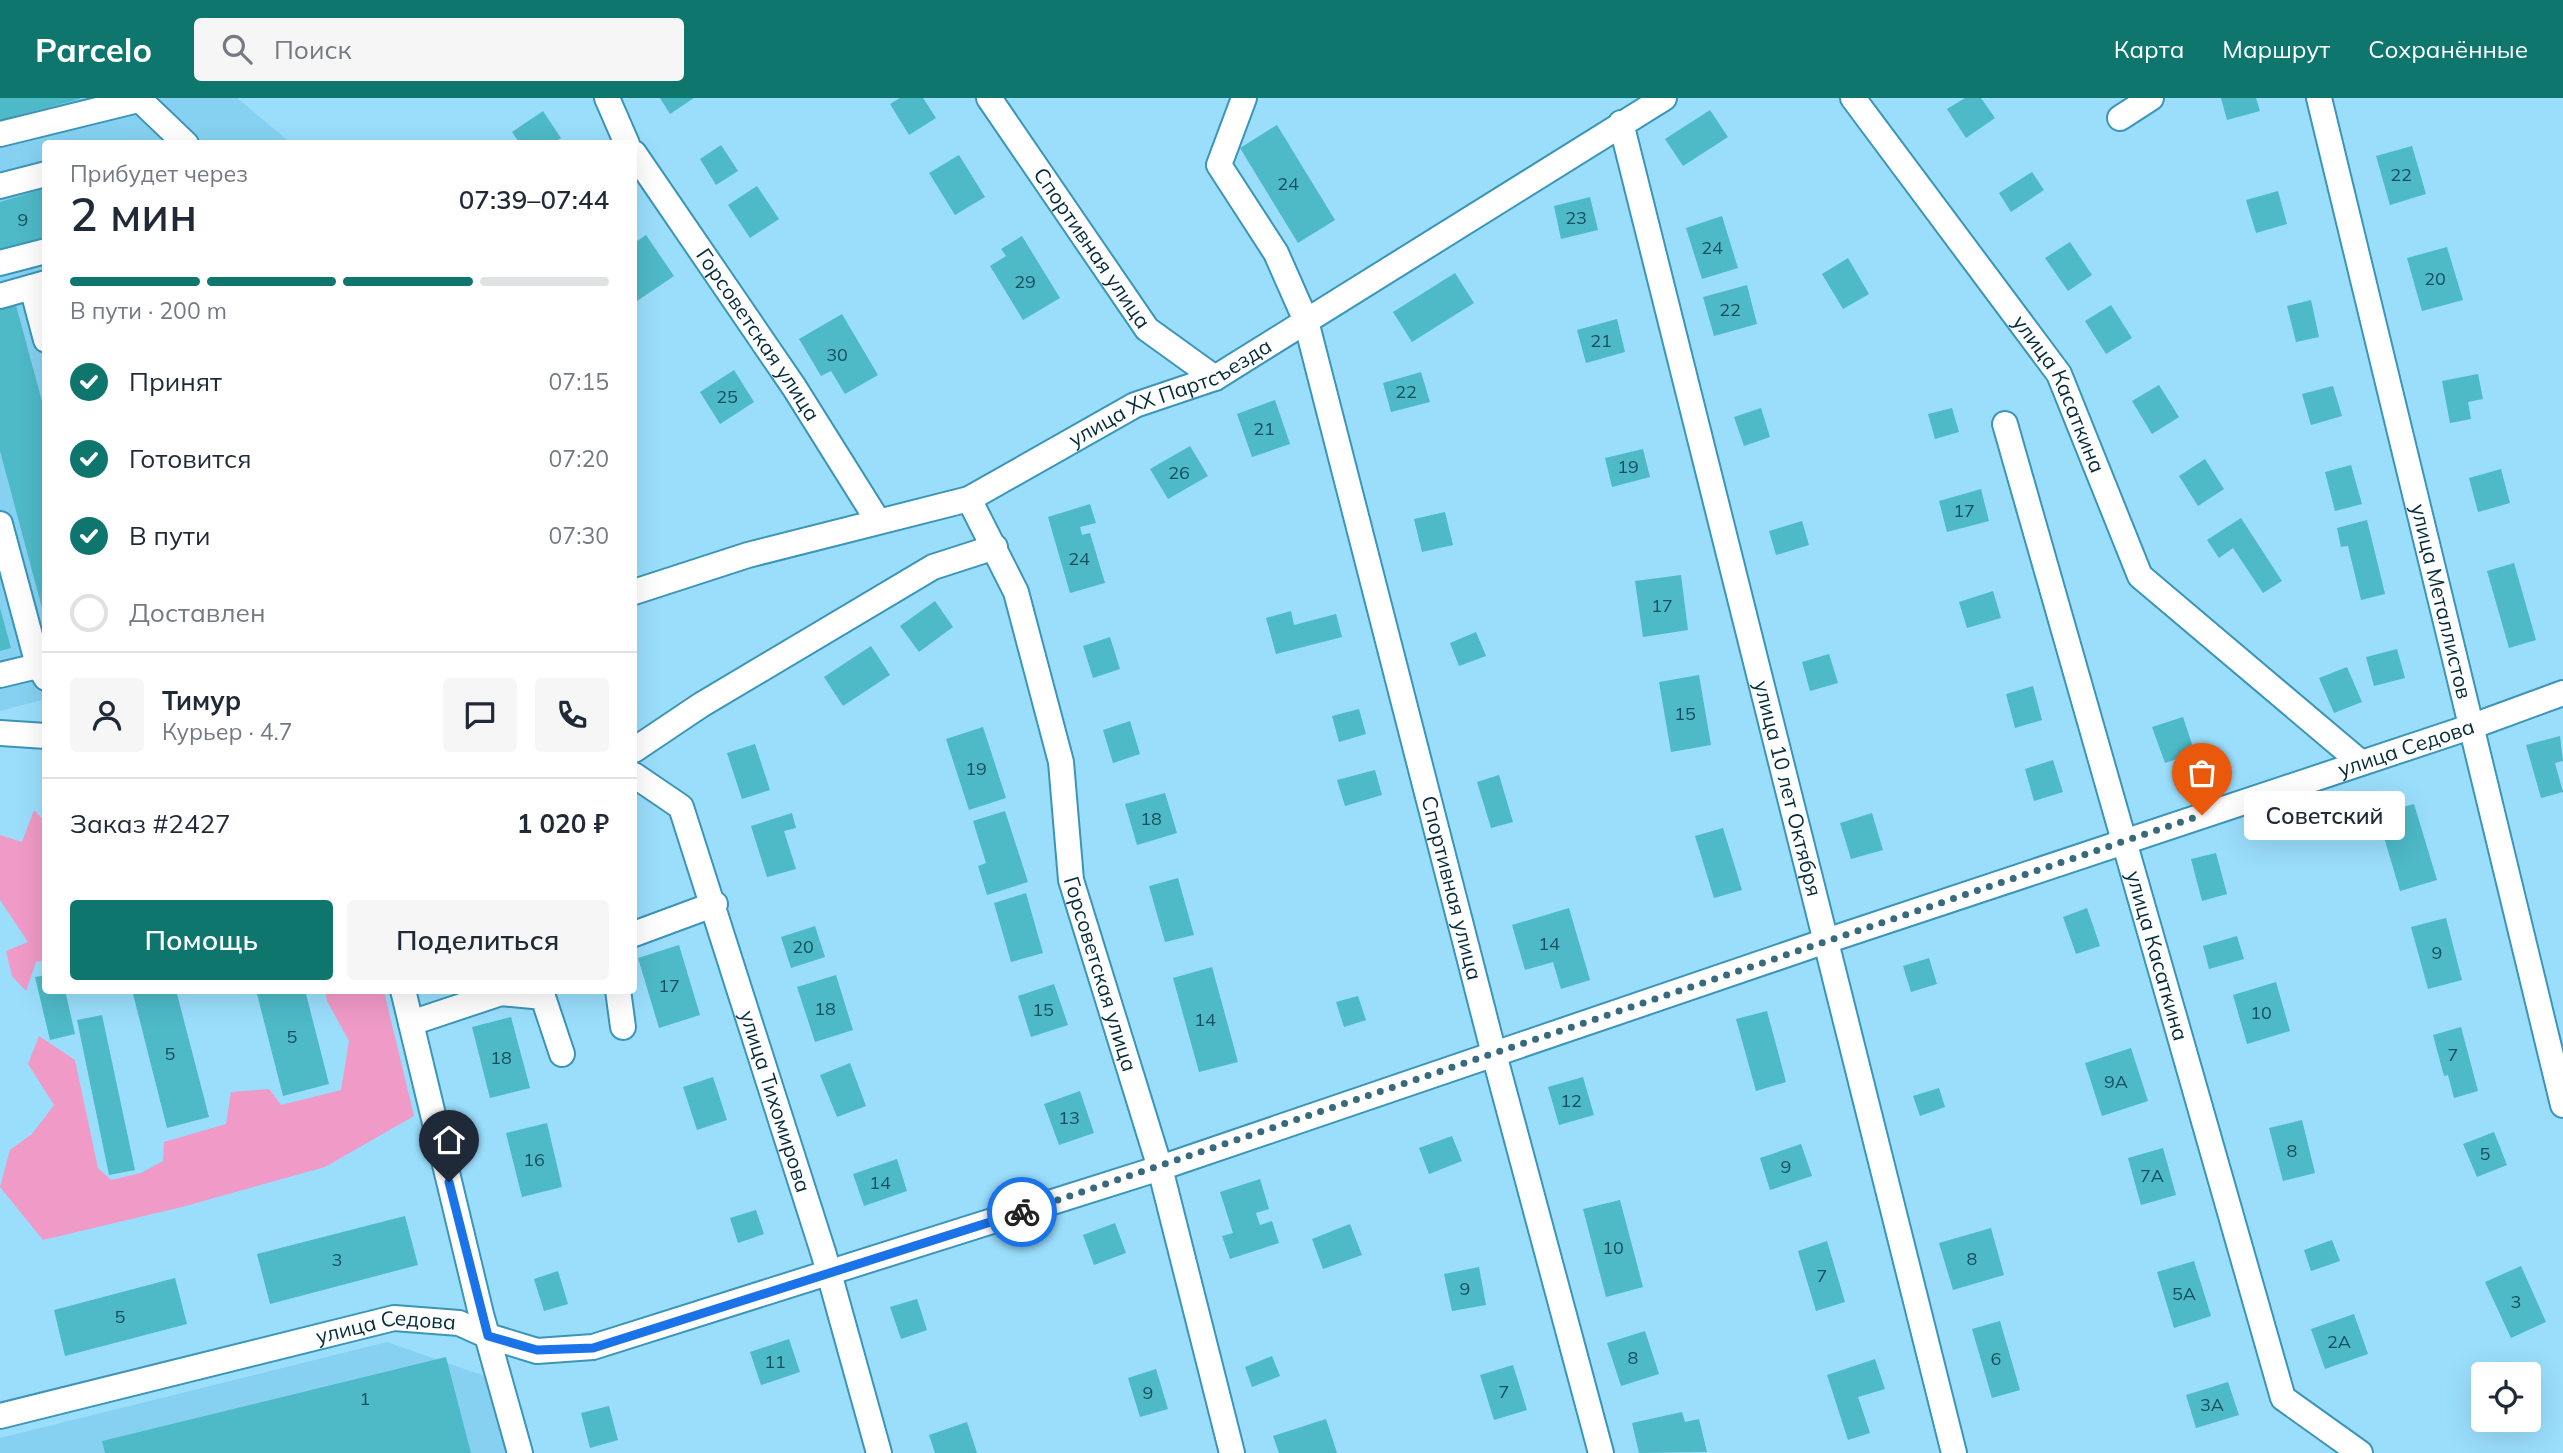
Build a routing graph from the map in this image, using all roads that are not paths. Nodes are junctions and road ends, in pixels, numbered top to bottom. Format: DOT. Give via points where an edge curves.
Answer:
graph roads {
  1 [pos="607,98"];
  2 [pos="989,98"];
  3 [pos="1244,98"];
  4 [pos="1664,98"];
  5 [pos="1853,98"];
  6 [pos="2151,98"];
  7 [pos="2319,98"];
  8 [pos="138,99"];
  9 [pos="2120,118"];
  10 [pos="1621,123"];
  11 [pos="0,134"];
  12 [pos="182,140"];
  13 [pos="625,140"];
  14 [pos="637,157"];
  15 [pos="42,175"];
  16 [pos="0,186"];
  17 [pos="42,252"];
  18 [pos="0,263"];
  19 [pos="39,285"];
  20 [pos="0,296"];
  21 [pos="42,309"];
  22 [pos="1306,321"];
  23 [pos="1215,378"];
  24 [pos="2005,424"];
  25 [pos="969,499"];
  26 [pos="878,522"];
  27 [pos="0,524"];
  28 [pos="995,547"];
  29 [pos="637,591"];
  30 [pos="42,666"];
  31 [pos="42,669"];
  32 [pos="0,675"];
  33 [pos="2563,693"];
  34 [pos="2473,726"];
  35 [pos="0,733"];
  36 [pos="42,736"];
  37 [pos="637,748"];
  38 [pos="2360,762"];
  39 [pos="637,777"];
  40 [pos="2122,842"];
  41 [pos="715,904"];
  42 [pos="637,933"];
  43 [pos="1826,941"];
  44 [pos="404,994"];
  45 [pos="498,994"];
  46 [pos="512,994"];
  47 [pos="619,994"];
  48 [pos="411,1023"];
  49 [pos="623,1027"];
  50 [pos="562,1054"];
  51 [pos="1494,1054"];
  52 [pos="2563,1105"];
  53 [pos="1160,1168"];
  54 [pos="829,1273"];
  55 [pos="488,1336"];
  56 [pos="0,1416"];
  57 [pos="520,1453"];
  58 [pos="879,1453"];
  59 [pos="1232,1453"];
  60 [pos="1601,1453"];
  61 [pos="1954,1453"];
  62 [pos="2360,1453"];
  1 -- 13 [label="street"];
  2 -- 23 [label="street, Спортивная улица" via="1147,330"];
  3 -- 22 [label="street, Спортивная улица" via="1219,165 1276,253"];
  4 -- 10 [label="street, улица XX Партсъезда"];
  5 -- 38 [label="street, улица Касаткина" via="2059,374 2140,576"];
  6 -- 9 [label="street"];
  7 -- 34 [label="street, улица Металлистов"];
  8 -- 11 [label="street"];
  8 -- 12 [label="street"];
  10 -- 22 [label="street, улица XX Партсъезда"];
  10 -- 43 [label="street, улица 10 лет Октября"];
  14 -- 26 [label="street, Горсоветская улица" via="794,387"];
  15 -- 16 [label="street"];
  17 -- 18 [label="street"];
  19 -- 20 [label="street"];
  19 -- 21 [label="street"];
  22 -- 23 [label="street, улица XX Партсъезда"];
  22 -- 51 [label="street, Спортивная улица"];
  23 -- 25 [label="street, улица XX Партсъезда" via="1135,405"];
  24 -- 40 [label="street, улица Касаткина"];
  25 -- 26 [label="street, улица XX Партсъезда"];
  25 -- 28 [label="street, Горсоветская улица"];
  26 -- 29 [label="street, улица XX Партсъезда" via="748,555"];
  27 -- 30 [label="street"];
  28 -- 37 [label="street" via="933,567"];
  28 -- 53 [label="street, Горсоветская улица" via="1016,592 1061,762 1071,880"];
  31 -- 32 [label="street"];
  33 -- 34 [label="street, улица Седова"];
  34 -- 38 [label="street, улица Седова"];
  34 -- 52 [label="street, улица Металлистов"];
  35 -- 36 [label="street"];
  38 -- 40 [label="street, улица Седова"];
  39 -- 41 [label="street, улица Тихомирова" via="681,807"];
  40 -- 43 [label="street, улица Седова"];
  40 -- 62 [label="street, улица Касаткина" via="2283,1398"];
  41 -- 42 [label="street"];
  41 -- 54 [label="street, улица Тихомирова"];
  43 -- 51 [label="street, улица Седова"];
  43 -- 61 [label="street, улица 10 лет Октября"];
  44 -- 48 [label="street"];
  45 -- 48 [label="street"];
  46 -- 50 [label="street" via="543,997"];
  47 -- 49 [label="street"];
  48 -- 55 [label="street"];
  51 -- 53 [label="street, улица Седова"];
  51 -- 60 [label="street, Спортивная улица"];
  53 -- 54 [label="street, улица Седова"];
  53 -- 59 [label="street, Горсоветская улица"];
  54 -- 55 [label="street, улица Седова" via="593,1348 537,1350"];
  54 -- 58 [label="street, улица Тихомирова"];
  55 -- 56 [label="street, улица Седова" via="459,1324 394,1318"];
  55 -- 57 [label="street"];
}
